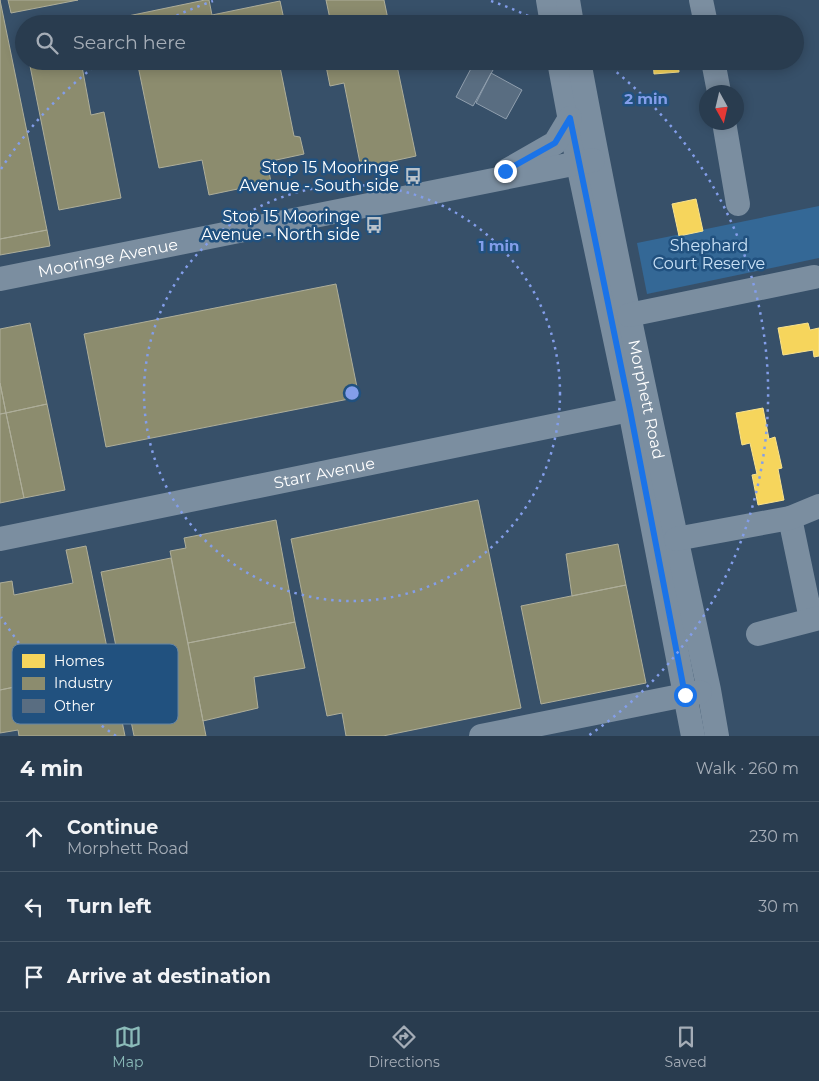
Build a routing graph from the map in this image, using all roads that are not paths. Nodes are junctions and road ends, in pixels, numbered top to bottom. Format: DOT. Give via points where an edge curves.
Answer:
graph roads {
  1 [pos="548,0"];
  2 [pos="568,0"];
  3 [pos="701,0"];
  4 [pos="550,15"];
  5 [pos="570,15"];
  6 [pos="704,15"];
  7 [pos="561,70"];
  8 [pos="580,70"];
  9 [pos="715,70"];
  10 [pos="718,85"];
  11 [pos="570,118"];
  12 [pos="725,130"];
  13 [pos="588,162"];
  14 [pos="444,190"];
  15 [pos="738,204"];
  16 [pos="814,277"];
  17 [pos="0,279"];
  18 [pos="629,315"];
  19 [pos="639,408"];
  20 [pos="819,506"];
  21 [pos="790,518"];
  22 [pos="676,539"];
  23 [pos="0,540"];
  24 [pos="815,618"];
  25 [pos="758,634"];
  26 [pos="709,690"];
  27 [pos="685,695"];
  28 [pos="481,736"];
  29 [pos="693,736"];
  30 [pos="717,736"];
  1 -- 4 [label="street"];
  2 -- 5 [label="street"];
  3 -- 6 [label="street"];
  7 -- 11 [label="street, Morphett Road"];
  8 -- 13 [label="street, Morphett Road"];
  9 -- 10 [label="street"];
  11 -- 13 [label="street, Morphett Road"];
  11 -- 14 [label="street" via="555,143 505,171"];
  12 -- 15 [label="street"];
  13 -- 14 [label="street, Mooringe Avenue"];
  13 -- 18 [label="street, Morphett Road"];
  13 -- 19 [label="street, Morphett Road"];
  14 -- 17 [label="street, Mooringe Avenue"];
  16 -- 18 [label="street"];
  18 -- 19 [label="street, Morphett Road"];
  19 -- 22 [label="street, Morphett Road"];
  19 -- 23 [label="street, Starr Avenue"];
  19 -- 27 [label="street, Morphett Road"];
  20 -- 21 [label="street"];
  21 -- 22 [label="street"];
  21 -- 24 [label="street"];
  22 -- 26 [label="street, Morphett Road"];
  24 -- 25 [label="street"];
  26 -- 27 [label="street"];
  26 -- 30 [label="street, Morphett Road"];
  27 -- 28 [label="street"];
  27 -- 29 [label="street, Morphett Road"];
}
